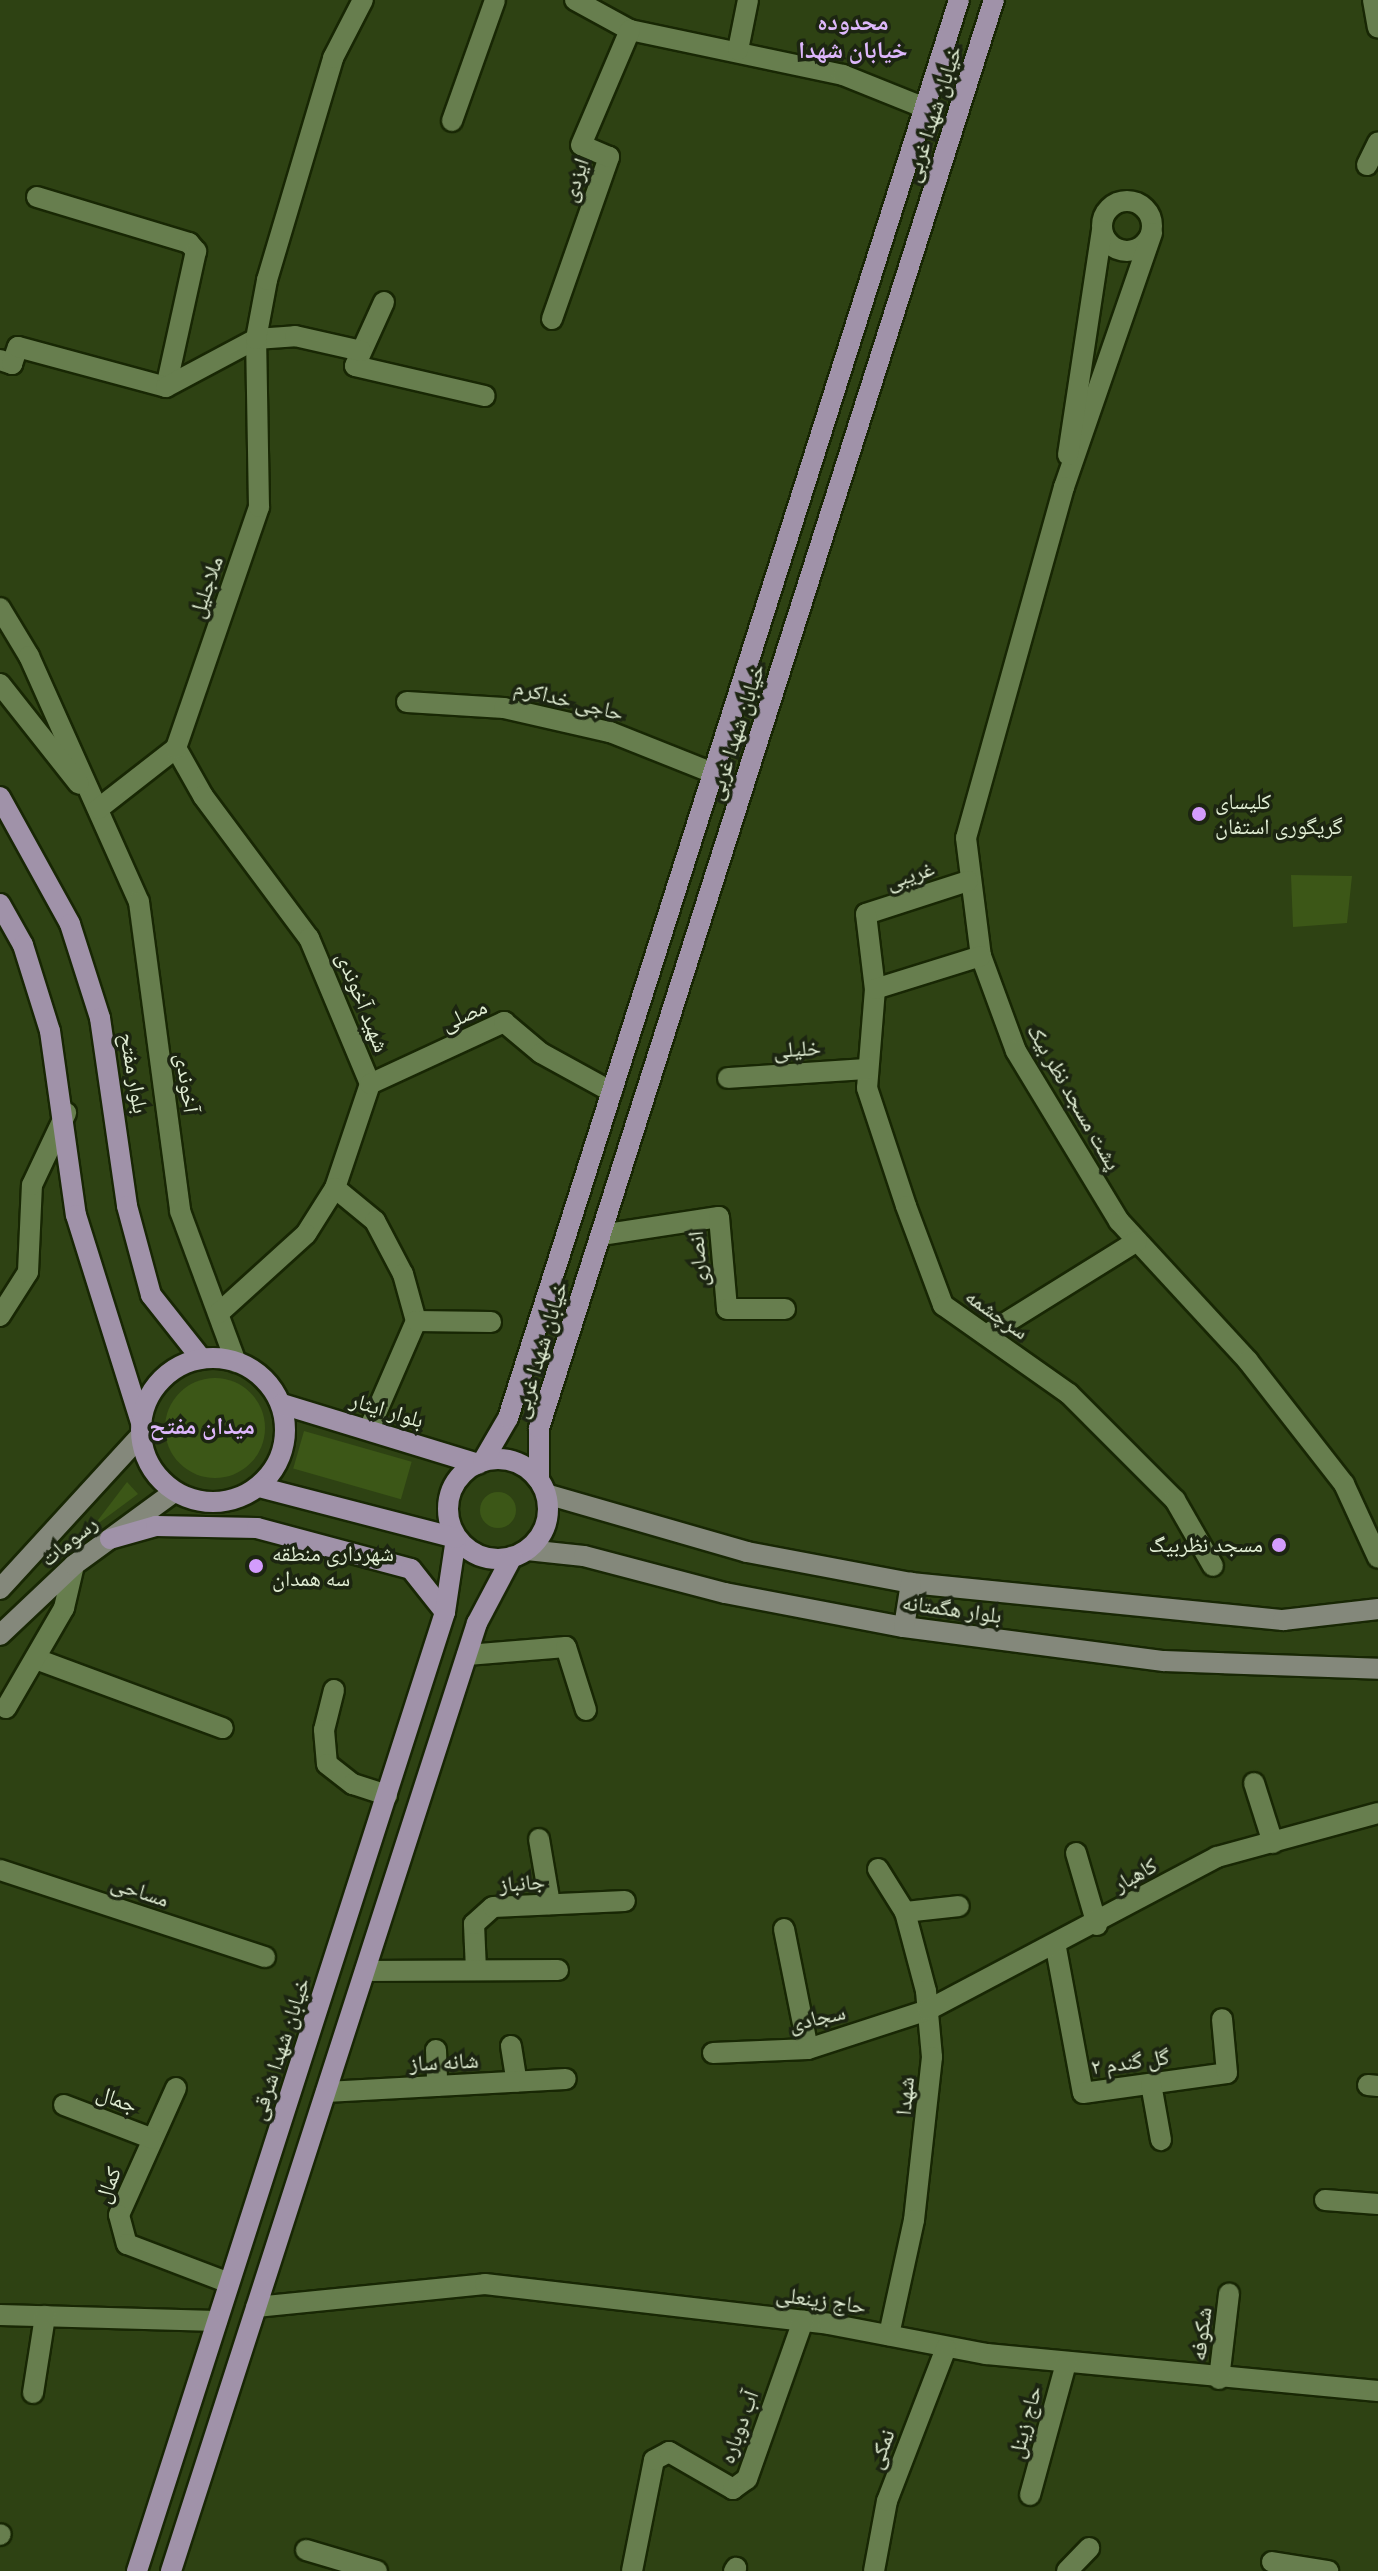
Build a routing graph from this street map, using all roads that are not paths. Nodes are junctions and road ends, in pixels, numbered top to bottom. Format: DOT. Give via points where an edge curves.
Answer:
graph roads {
  1 [pos="363,0"];
  2 [pos="495,0"];
  3 [pos="748,0"];
  4 [pos="959,0"];
  5 [pos="994,0"];
  6 [pos="1373,0"];
  7 [pos="583,2"];
  8 [pos="1378,28"];
  9 [pos="630,30"];
  10 [pos="738,50"];
  11 [pos="925,108"];
  12 [pos="452,121"];
  13 [pos="1378,142"];
  14 [pos="1367,165"];
  15 [pos="37,197"];
  16 [pos="1102,231"];
  17 [pos="1152,233"];
  18 [pos="384,302"];
  19 [pos="552,319"];
  20 [pos="256,339"];
  21 [pos="361,351"];
  22 [pos="0,360"];
  23 [pos="166,387"];
  24 [pos="485,396"];
  25 [pos="1064,487"];
  26 [pos="0,608"];
  27 [pos="0,684"];
  28 [pos="407,702"];
  29 [pos="176,748"];
  30 [pos="713,773"];
  31 [pos="0,797"];
  32 [pos="98,809"];
  33 [pos="968,881"];
  34 [pos="0,904"];
  35 [pos="866,914"];
  36 [pos="981,956"];
  37 [pos="875,989"];
  38 [pos="868,1069"];
  39 [pos="728,1078"];
  40 [pos="370,1084"];
  41 [pos="612,1092"];
  42 [pos="66,1113"];
  43 [pos="335,1188"];
  44 [pos="601,1235"];
  45 [pos="1137,1241"];
  46 [pos="785,1309"];
  47 [pos="219,1313"];
  48 [pos="0,1316"];
  49 [pos="416,1321"];
  50 [pos="491,1322"];
  51 [pos="986,1335"];
  52 [pos="201,1358"];
  53 [pos="236,1362"];
  54 [pos="282,1404"];
  55 [pos="369,1429"];
  56 [pos="141,1430"];
  57 [pos="480,1462"];
  58 [pos="259,1487"];
  59 [pos="543,1487"];
  60 [pos="174,1492"];
  61 [pos="456,1538"];
  62 [pos="110,1539"];
  63 [pos="520,1554"];
  64 [pos="1378,1558"];
  65 [pos="74,1565"];
  66 [pos="1213,1566"];
  67 [pos="911,1583"];
  68 [pos="0,1589"];
  69 [pos="1378,1609"];
  70 [pos="445,1612"];
  71 [pos="904,1627"];
  72 [pos="0,1635"];
  73 [pos="467,1655"];
  74 [pos="36,1659"];
  75 [pos="1378,1669"];
  76 [pos="334,1690"];
  77 [pos="6,1708"];
  78 [pos="586,1710"];
  79 [pos="223,1728"];
  80 [pos="1254,1783"];
  81 [pos="387,1795"];
  82 [pos="1378,1813"];
  83 [pos="539,1839"];
  84 [pos="1273,1843"];
  85 [pos="1076,1853"];
  86 [pos="878,1869"];
  87 [pos="0,1870"];
  88 [pos="625,1901"];
  89 [pos="550,1904"];
  90 [pos="959,1906"];
  91 [pos="905,1912"];
  92 [pos="1097,1925"];
  93 [pos="784,1929"];
  94 [pos="1056,1948"];
  95 [pos="265,1957"];
  96 [pos="476,1970"];
  97 [pos="558,1970"];
  98 [pos="365,1971"];
  99 [pos="928,2010"];
  100 [pos="1222,2019"];
  101 [pos="511,2046"];
  102 [pos="808,2049"];
  103 [pos="436,2050"];
  104 [pos="713,2053"];
  105 [pos="566,2079"];
  106 [pos="517,2082"];
  107 [pos="1151,2084"];
  108 [pos="437,2086"];
  109 [pos="176,2088"];
  110 [pos="326,2092"];
  111 [pos="64,2105"];
  112 [pos="153,2139"];
  113 [pos="1161,2140"];
  114 [pos="1325,2200"];
  115 [pos="1378,2204"];
  116 [pos="229,2283"];
  117 [pos="1229,2294"];
  118 [pos="256,2307"];
  119 [pos="0,2315"];
  120 [pos="45,2316"];
  121 [pos="217,2321"];
  122 [pos="803,2321"];
  123 [pos="889,2335"];
  124 [pos="946,2348"];
  125 [pos="1066,2363"];
  126 [pos="1219,2379"];
  127 [pos="1378,2391"];
  128 [pos="33,2393"];
  129 [pos="1030,2495"];
  130 [pos="1089,2548"];
  131 [pos="306,2550"];
  132 [pos="1272,2562"];
  133 [pos="137,2571"];
  134 [pos="171,2571"];
  135 [pos="377,2571"];
  136 [pos="632,2571"];
  137 [pos="874,2571"];
  138 [pos="1067,2571"];
  139 [pos="1328,2571"];
  1 -- 20 [label="street, ملاجلیل" via="333,58"];
  2 -- 12 [label="street"];
  3 -- 10 [label="street"];
  4 -- 11 [label="main road, خیابان شهدا غربی"];
  5 -- 44 [label="main road, خیابان شهدا غربی"];
  6 -- 8 [label="street"];
  7 -- 9 [label="street"];
  9 -- 10 [label="street"];
  9 -- 19 [label="street, ایزدی" via="581,145 609,157"];
  10 -- 11 [label="street" via="843,75"];
  11 -- 30 [label="main road, خیابان شهدا غربی"];
  13 -- 14 [label="street"];
  15 -- 23 [label="street" via="196,251"];
  16 -- 17 [label="street" via="1126,252 1143,247"];
  16 -- 17 [label="street" via="1109,209 1132,201 1147,209"];
  16 -- 25 [label="street" via="1076,364"];
  17 -- 25 [label="street"];
  18 -- 21 [label="street"];
  20 -- 21 [label="street" via="295,336"];
  20 -- 23 [label="street"];
  20 -- 29 [label="street, ملاجلیل" via="259,507"];
  21 -- 24 [label="street" via="355,366"];
  22 -- 23 [label="street" via="12,364 18,347"];
  25 -- 33 [label="street, پشت مسجد نظر بیک" via="966,838"];
  26 -- 32 [label="street"];
  27 -- 32 [label="street"];
  28 -- 30 [label="street, حاجی خداکرم" via="504,708 610,732"];
  29 -- 32 [label="street"];
  29 -- 40 [label="street, شهید آخوندی" via="203,796 309,938"];
  30 -- 41 [label="main road, خیابان شهدا غربی"];
  31 -- 52 [label="main road, بلوار مفتح" via="70,924 100,1018 127,1206 151,1295"];
  32 -- 47 [label="street, آخوندی" via="139,902 180,1211"];
  33 -- 35 [label="street, غریبی"];
  33 -- 36 [label="street, پشت مسجد نظر بیک"];
  34 -- 42 [label="main road" via="23,945 50,1031"];
  35 -- 37 [label="street, سرچشمه"];
  36 -- 37 [label="street"];
  36 -- 45 [label="street, پشت مسجد نظر بیک" via="1016,1051"];
  37 -- 38 [label="street, سرچشمه"];
  38 -- 39 [label="street, خلیلی"];
  38 -- 51 [label="street, سرچشمه" via="867,1088 943,1305"];
  40 -- 41 [label="street, مصلی" via="504,1022 541,1053"];
  40 -- 43 [label="street, شهید آخوندی"];
  41 -- 57 [label="main road, خیابان شهدا غربی" via="508,1418"];
  42 -- 48 [label="street" via="32,1185 28,1272"];
  42 -- 56 [label="main road" via="76,1215"];
  43 -- 47 [label="street, شهید آخوندی" via="306,1234"];
  43 -- 49 [label="street" via="375,1221 403,1274"];
  44 -- 46 [label="street, انصاری" via="719,1217 727,1309"];
  44 -- 59 [label="main road, خیابان شهدا غربی" via="539,1428"];
  45 -- 51 [label="street"];
  45 -- 64 [label="street, پشت مسجد نظر بیک" via="1248,1361 1344,1484"];
  47 -- 53 [label="street, آخوندی"];
  49 -- 50 [label="street"];
  49 -- 55 [label="street"];
  51 -- 66 [label="street, سرچشمه" via="1069,1394 1175,1500"];
  52 -- 53 [label="main road"];
  52 -- 56 [label="main road" via="163,1377"];
  53 -- 54 [label="main road" via="269,1382"];
  54 -- 55 [label="main road, بلوار ایثار"];
  54 -- 58 [label="main road" via="284,1449"];
  55 -- 57 [label="main road, بلوار ایثار"];
  56 -- 60 [label="main road" via="157,1476"];
  56 -- 68 [label="main road, رسومات"];
  57 -- 59 [label="main road" via="515,1461"];
  57 -- 61 [label="main road" via="450,1493"];
  58 -- 60 [label="main road" via="217,1503"];
  58 -- 61 [label="main road"];
  59 -- 63 [label="main road" via="546,1525"];
  59 -- 67 [label="main road, بلوار هگمتانه" via="747,1552"];
  60 -- 62 [label="main road, رسومات"];
  61 -- 63 [label="main road" via="481,1557"];
  61 -- 70 [label="main road, خیابان شهدا شرقی"];
  62 -- 65 [label="main road, رسومات"];
  62 -- 70 [label="main road" via="156,1526 257,1528 411,1569"];
  63 -- 71 [label="main road, بلوار هگمتانه" via="584,1556 725,1593"];
  63 -- 73 [label="main road"];
  65 -- 72 [label="main road, رسومات"];
  65 -- 74 [label="street" via="64,1608"];
  67 -- 69 [label="main road, بلوار هگمتانه" via="1283,1620"];
  67 -- 71 [label="main road"];
  70 -- 81 [label="main road, خیابان شهدا شرقی"];
  71 -- 75 [label="main road, بلوار هگمتانه" via="1164,1661"];
  73 -- 78 [label="street" via="566,1647"];
  73 -- 98 [label="main road"];
  74 -- 77 [label="street"];
  74 -- 79 [label="street"];
  76 -- 81 [label="street" via="324,1730 327,1764 353,1784"];
  80 -- 84 [label="street"];
  81 -- 116 [label="main road, خیابان شهدا شرقی"];
  82 -- 84 [label="street, کاهبار"];
  83 -- 89 [label="street"];
  84 -- 92 [label="street, کاهبار" via="1217,1857"];
  85 -- 92 [label="street"];
  86 -- 91 [label="street, شهدا"];
  87 -- 95 [label="street, مساحی"];
  88 -- 89 [label="street, جانباز"];
  89 -- 96 [label="street, جانباز" via="493,1907 474,1924"];
  90 -- 91 [label="street"];
  91 -- 99 [label="street, شهدا"];
  92 -- 94 [label="street, کاهبار"];
  93 -- 102 [label="street"];
  94 -- 99 [label="street, کاهبار"];
  94 -- 107 [label="street, گل گندم ۲" via="1083,2093"];
  96 -- 97 [label="street"];
  96 -- 98 [label="street"];
  98 -- 110 [label="main road"];
  99 -- 102 [label="street, سجادی"];
  99 -- 123 [label="street, شهدا" via="932,2057 924,2147"];
  100 -- 107 [label="street, گل گندم ۲" via="1227,2073"];
  101 -- 106 [label="street"];
  102 -- 104 [label="street, سجادی"];
  103 -- 108 [label="street"];
  105 -- 106 [label="street, شانه ساز"];
  106 -- 108 [label="street, شانه ساز"];
  107 -- 113 [label="street"];
  108 -- 110 [label="street, شانه ساز"];
  109 -- 112 [label="street, کمال"];
  110 -- 118 [label="main road"];
  111 -- 112 [label="street, جمال"];
  112 -- 116 [label="street, کمال" via="119,2215 127,2244"];
  114 -- 115 [label="street"];
  116 -- 121 [label="main road, خیابان شهدا شرقی"];
  117 -- 126 [label="street, شکوفه"];
  118 -- 122 [label="street, حاج زینعلی" via="485,2284"];
  118 -- 134 [label="main road"];
  119 -- 120 [label="street"];
  120 -- 121 [label="street"];
  120 -- 128 [label="street"];
  121 -- 133 [label="main road, خیابان شهدا شرقی"];
  122 -- 123 [label="street, حاج زینعلی"];
  122 -- 136 [label="street, آب دوباره" via="747,2479 733,2489 669,2452 654,2460"];
  123 -- 124 [label="street, حاج زینعلی"];
  124 -- 125 [label="street, حاج زینعلی"];
  124 -- 137 [label="street, نمکی" via="887,2501"];
  125 -- 126 [label="street, حاج زینعلی"];
  125 -- 129 [label="street, حاج زینل"];
  126 -- 127 [label="street, حاج زینعلی"];
  130 -- 138 [label="street"];
  131 -- 135 [label="street"];
  132 -- 139 [label="street"];
}
